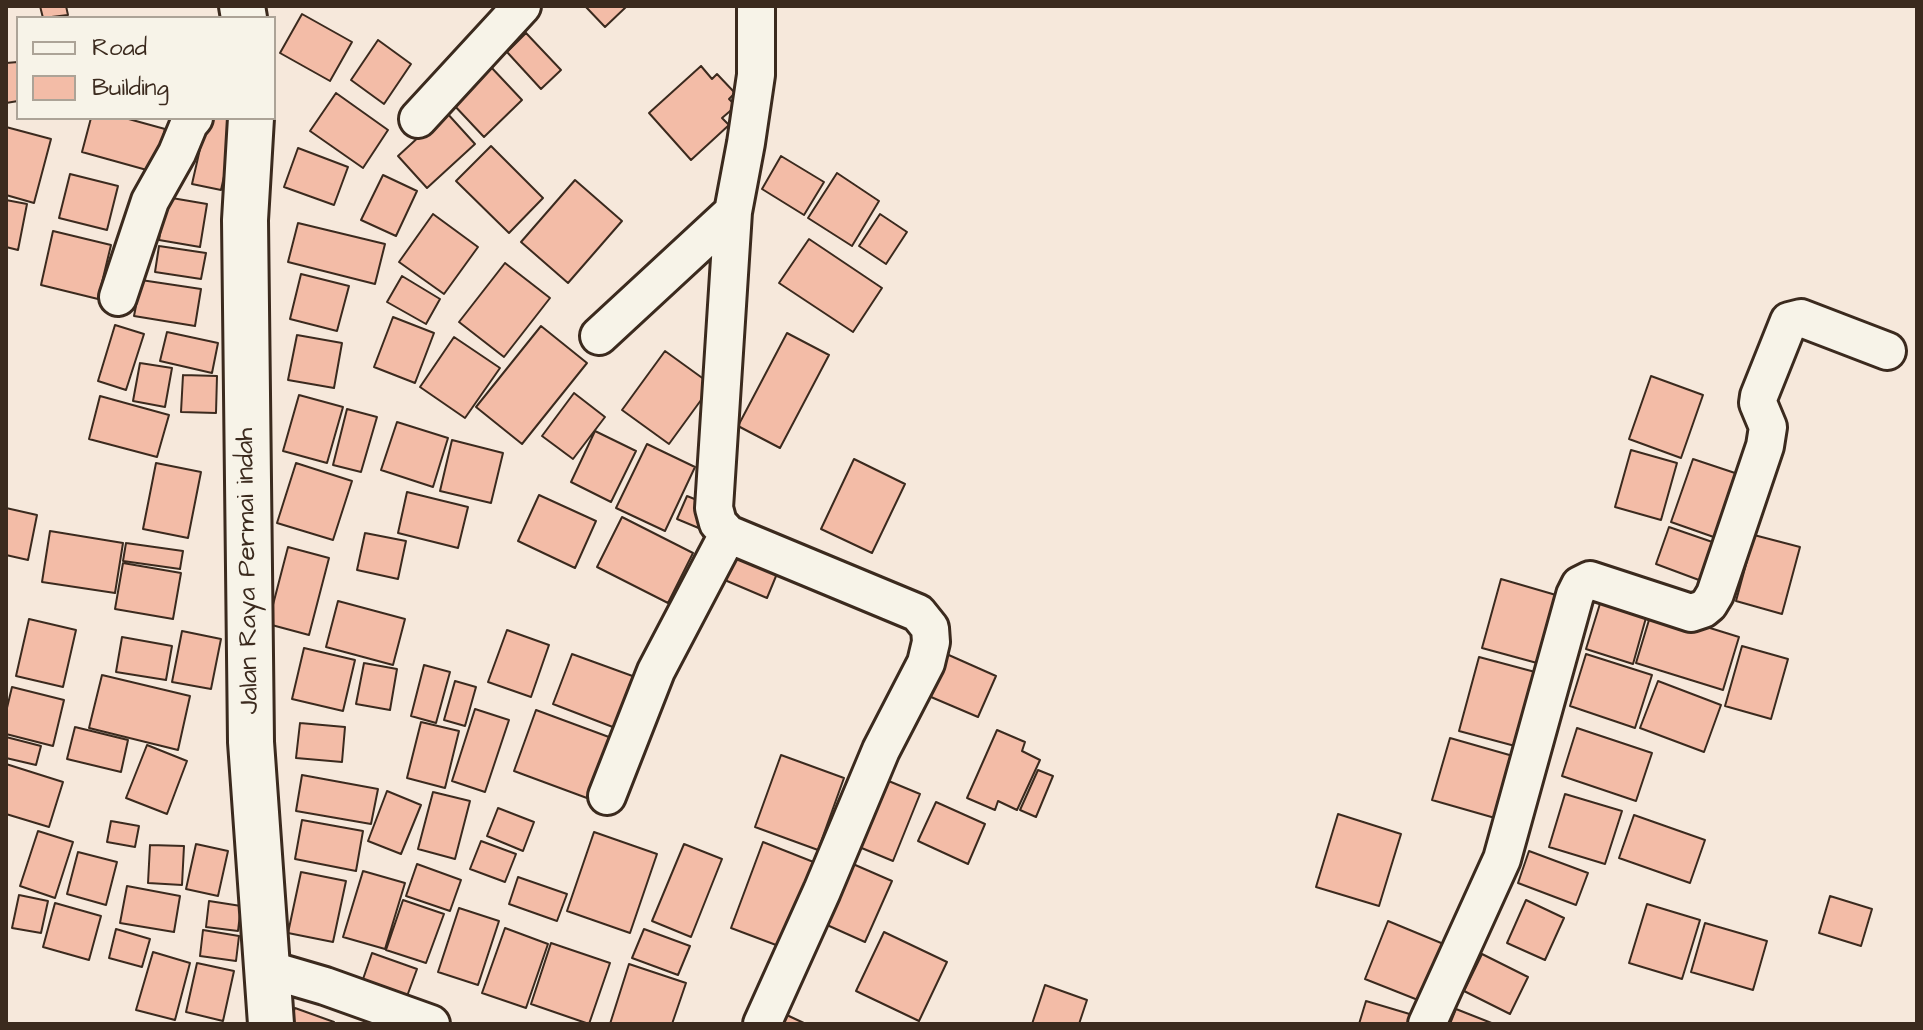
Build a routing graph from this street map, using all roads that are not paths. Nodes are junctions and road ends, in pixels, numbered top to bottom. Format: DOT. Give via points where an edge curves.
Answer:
graph roads {
  1 [pos="522,6"];
  2 [pos="756,6"];
  3 [pos="418,119"];
  4 [pos="193,120"];
  5 [pos="251,120"];
  6 [pos="733,212"];
  7 [pos="118,297"];
  8 [pos="599,336"];
  9 [pos="1887,351"];
  10 [pos="728,534"];
  11 [pos="607,796"];
  12 [pos="267,969"];
  13 [pos="271,1024"];
  14 [pos="431,1024"];
  15 [pos="762,1024"];
  16 [pos="1427,1024"];
  1 -- 3 [label="street"];
  2 -- 6 [label="street" via="756,75"];
  4 -- 7 [label="street" via="150,201"];
  5 -- 12 [label="main road, Jalan Raya Permai indah" via="245,220 251,742"];
  6 -- 8 [label="street"];
  6 -- 10 [label="street" via="714,508"];
  9 -- 16 [label="street" via="1801,318 1789,321 1759,396 1768,427 1765,446 1715,594 1703,609 1691,613 1590,580 1580,585 1502,859"];
  10 -- 11 [label="street" via="656,671"];
  10 -- 15 [label="street" via="918,613 930,628 931,642"];
  12 -- 13 [label="main road, Jalan Raya Permai indah"];
  12 -- 14 [label="street"];
}
